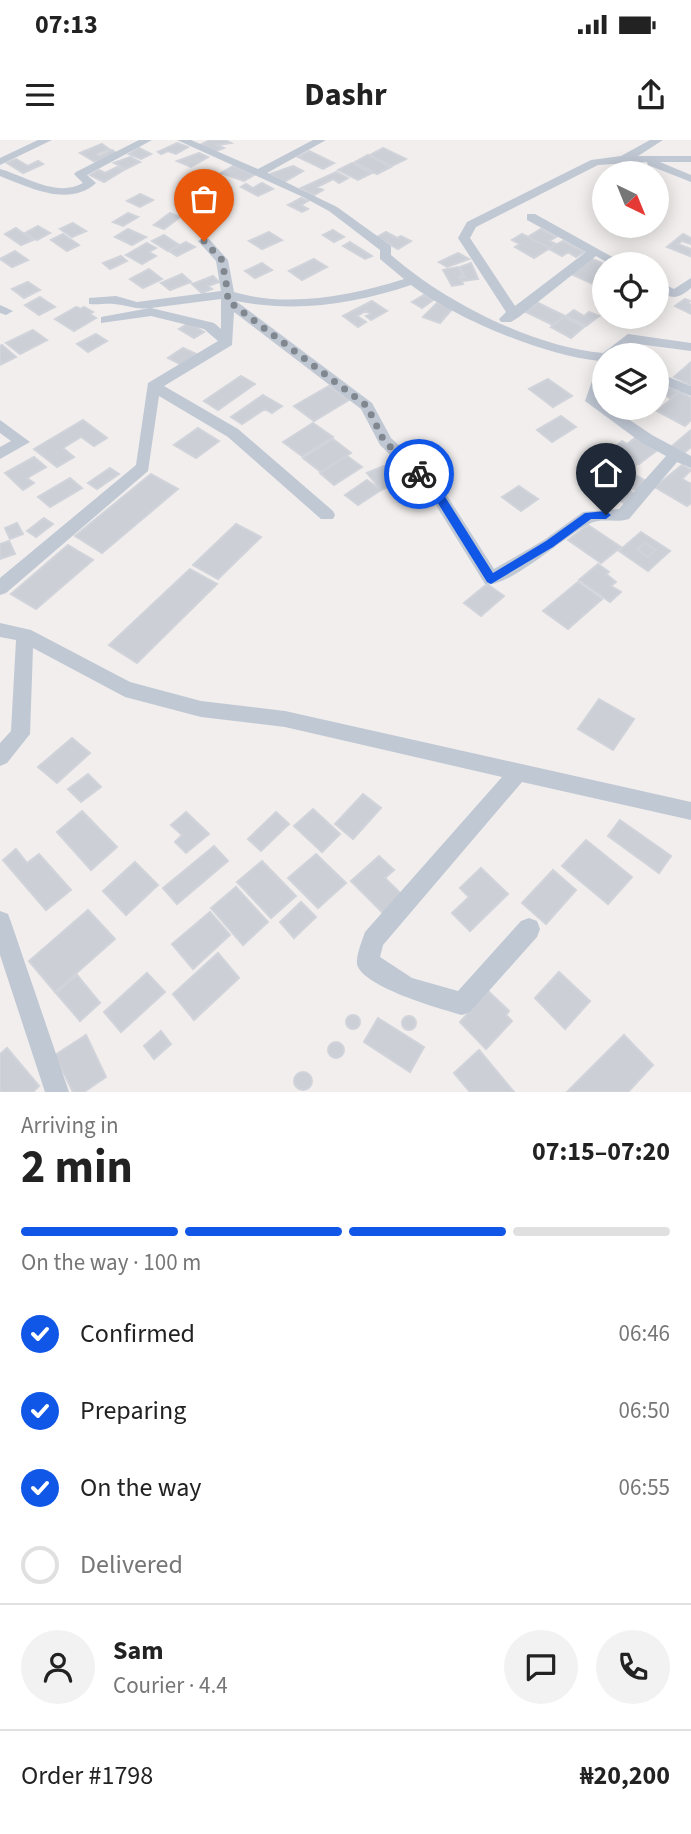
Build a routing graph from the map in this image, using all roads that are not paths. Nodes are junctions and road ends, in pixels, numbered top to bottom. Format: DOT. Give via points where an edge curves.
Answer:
graph roads {
  1 [pos="47,140"];
  2 [pos="147,140"];
  3 [pos="182,140"];
  4 [pos="320,140"];
  5 [pos="658,140"];
  6 [pos="624,159"];
  7 [pos="643,159"];
  8 [pos="691,159"];
  9 [pos="0,162"];
  10 [pos="0,172"];
  11 [pos="259,173"];
  12 [pos="691,178"];
  13 [pos="531,217"];
  14 [pos="204,241"];
  15 [pos="595,251"];
  16 [pos="411,281"];
  17 [pos="691,282"];
  18 [pos="669,292"];
  19 [pos="228,297"];
  20 [pos="94,301"];
  21 [pos="144,309"];
  22 [pos="514,313"];
  23 [pos="106,320"];
  24 [pos="495,326"];
  25 [pos="227,342"];
  26 [pos="622,343"];
  27 [pos="663,343"];
  28 [pos="669,344"];
  29 [pos="691,347"];
  30 [pos="592,356"];
  31 [pos="669,382"];
  32 [pos="153,386"];
  33 [pos="691,391"];
  34 [pos="621,420"];
  35 [pos="0,425"];
  36 [pos="0,454"];
  37 [pos="674,455"];
  38 [pos="691,463"];
  39 [pos="327,515"];
  40 [pos="0,588"];
  41 [pos="0,630"];
  42 [pos="25,635"];
  43 [pos="0,757"];
  44 [pos="519,771"];
  45 [pos="690,813"];
  46 [pos="0,922"];
  47 [pos="529,929"];
  48 [pos="57,1092"];
  1 -- 9 [label="street"];
  2 -- 10 [label="street" via="80,174 90,183 66,193"];
  3 -- 11 [label="street"];
  4 -- 11 [label="street"];
  5 -- 6 [label="street"];
  6 -- 7 [label="street"];
  6 -- 22 [label="street" via="595,162 471,225 464,238"];
  7 -- 8 [label="street"];
  7 -- 12 [label="street"];
  11 -- 16 [label="street" via="333,209 387,249 384,256"];
  13 -- 15 [label="street"];
  14 -- 19 [label="street" via="222,260"];
  15 -- 22 [label="street"];
  16 -- 19 [label="street" via="361,297 279,302"];
  16 -- 24 [label="street"];
  17 -- 18 [label="street" via="675,295"];
  19 -- 21 [label="street"];
  19 -- 25 [label="street"];
  19 -- 37 [label="street" via="367,406 384,441 433,486 491,579 589,516 623,515"];
  20 -- 21 [label="street" via="116,300"];
  21 -- 23 [label="street"];
  21 -- 25 [label="street" via="209,326"];
  22 -- 24 [label="street"];
  24 -- 30 [label="street"];
  25 -- 32 [label="street"];
  26 -- 27 [label="street" via="628,338"];
  28 -- 29 [label="street"];
  31 -- 33 [label="street"];
  32 -- 39 [label="street" via="233,433"];
  32 -- 40 [label="street" via="143,467"];
  34 -- 37 [label="street"];
  35 -- 36 [label="street" via="22,442"];
  37 -- 38 [label="street"];
  41 -- 42 [label="street"];
  42 -- 43 [label="street" via="20,734"];
  42 -- 44 [label="street" via="125,689 201,709 285,719"];
  44 -- 45 [label="street"];
  44 -- 47 [label="street" via="373,940 368,962 407,988 462,1004"];
  46 -- 48 [label="street"];
}
